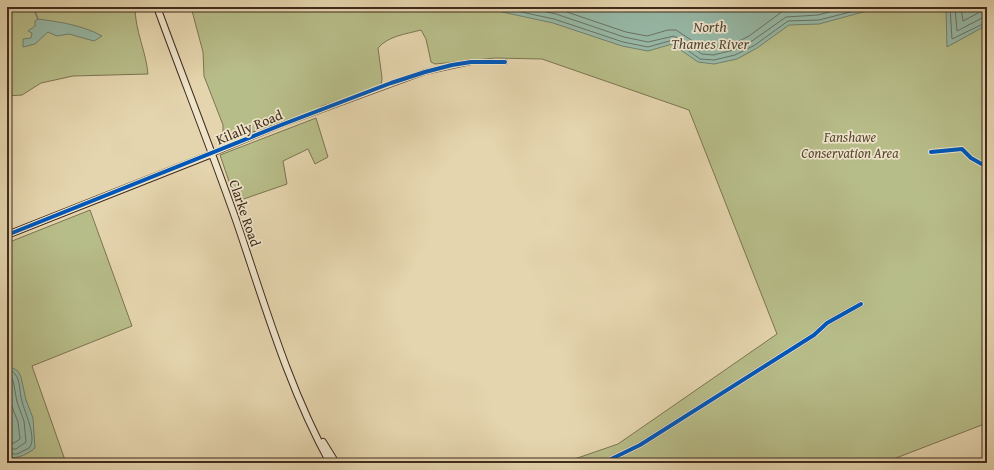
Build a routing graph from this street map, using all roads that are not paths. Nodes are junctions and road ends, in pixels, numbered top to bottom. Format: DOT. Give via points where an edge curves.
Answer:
graph roads {
  1 [pos="157,8"];
  2 [pos="505,62"];
  3 [pos="212,154"];
  4 [pos="7,235"];
  5 [pos="861,304"];
  6 [pos="312,426"];
  7 [pos="330,463"];
  8 [pos="336,463"];
  9 [pos="603,463"];
  1 -- 3 [label="main road, Clarke Road"];
  2 -- 3 [label="street, Kilally Road" via="472,62 425,72 281,125"];
  3 -- 4 [label="main road, Kilally Road"];
  3 -- 6 [label="main road, Clarke Road" via="287,368"];
  5 -- 9 [label="street" via="827,323 814,335 640,445"];
  6 -- 7 [label="main road, Clarke Road" via="317,441"];
  6 -- 8 [label="main road, Clarke Road"];
}
